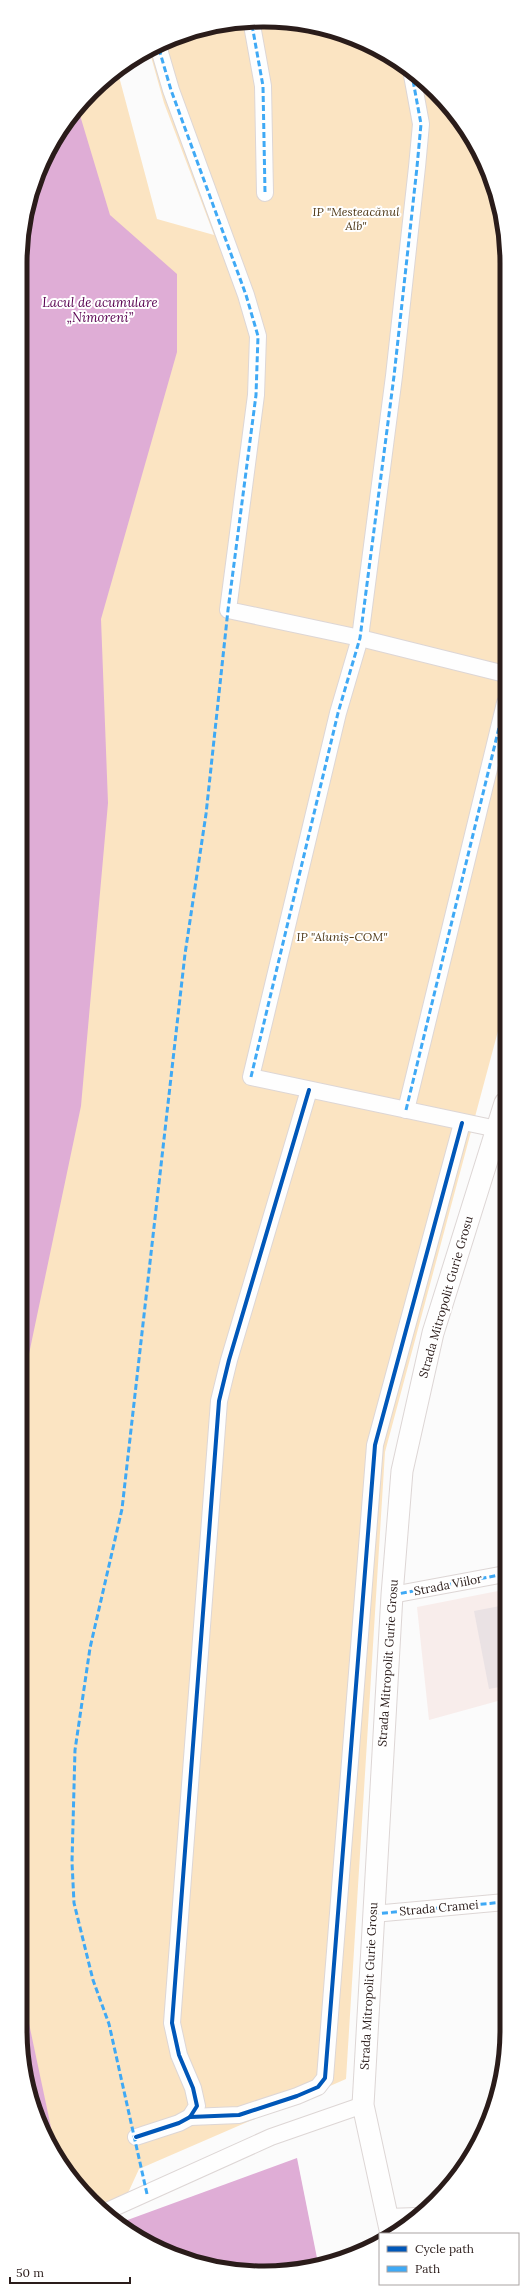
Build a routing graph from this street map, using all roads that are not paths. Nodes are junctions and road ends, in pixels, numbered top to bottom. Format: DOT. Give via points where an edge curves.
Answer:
graph roads {
  1 [pos="253,28"];
  2 [pos="160,51"];
  3 [pos="413,81"];
  4 [pos="265,193"];
  5 [pos="360,638"];
  6 [pos="500,673"];
  7 [pos="500,724"];
  8 [pos="310,1090"];
  9 [pos="406,1110"];
  10 [pos="500,1119"];
  11 [pos="462,1123"];
  12 [pos="497,1129"];
  13 [pos="500,1575"];
  14 [pos="392,1596"];
  15 [pos="500,1902"];
  16 [pos="373,1914"];
  17 [pos="363,2105"];
  18 [pos="190,2117"];
  19 [pos="136,2137"];
  20 [pos="110,2209"];
  21 [pos="402,2221"];
  22 [pos="389,2225"];
  1 -- 4 [label="street" via="264,86"];
  2 -- 5 [label="street" via="171,90 246,295 258,336 256,395 228,610"];
  3 -- 5 [label="street" via="421,124 417,166 394,376"];
  5 -- 6 [label="street"];
  5 -- 8 [label="street" via="338,713 251,1077"];
  7 -- 9 [label="street"];
  8 -- 9 [label="street"];
  8 -- 18 [label="street" via="219,1401 172,2023 179,2055 193,2088 197,2106"];
  9 -- 11 [label="street"];
  10 -- 12 [label="main road, Strada Mitropolit Gurie Grosu"];
  11 -- 12 [label="street"];
  11 -- 18 [label="street" via="375,1445 325,2078 318,2087 239,2115"];
  12 -- 14 [label="main road, Strada Mitropolit Gurie Grosu" via="433,1333 416,1405 402,1471"];
  13 -- 14 [label="street, Strada Viilor"];
  14 -- 16 [label="main road, Strada Mitropolit Gurie Grosu"];
  15 -- 16 [label="street, Strada Cramei"];
  16 -- 17 [label="main road, Strada Mitropolit Gurie Grosu"];
  17 -- 20 [label="street" via="271,2138"];
  17 -- 22 [label="main road, Strada Mitropolit Gurie Grosu"];
  18 -- 19 [label="street"];
  21 -- 22 [label="street"];
}
